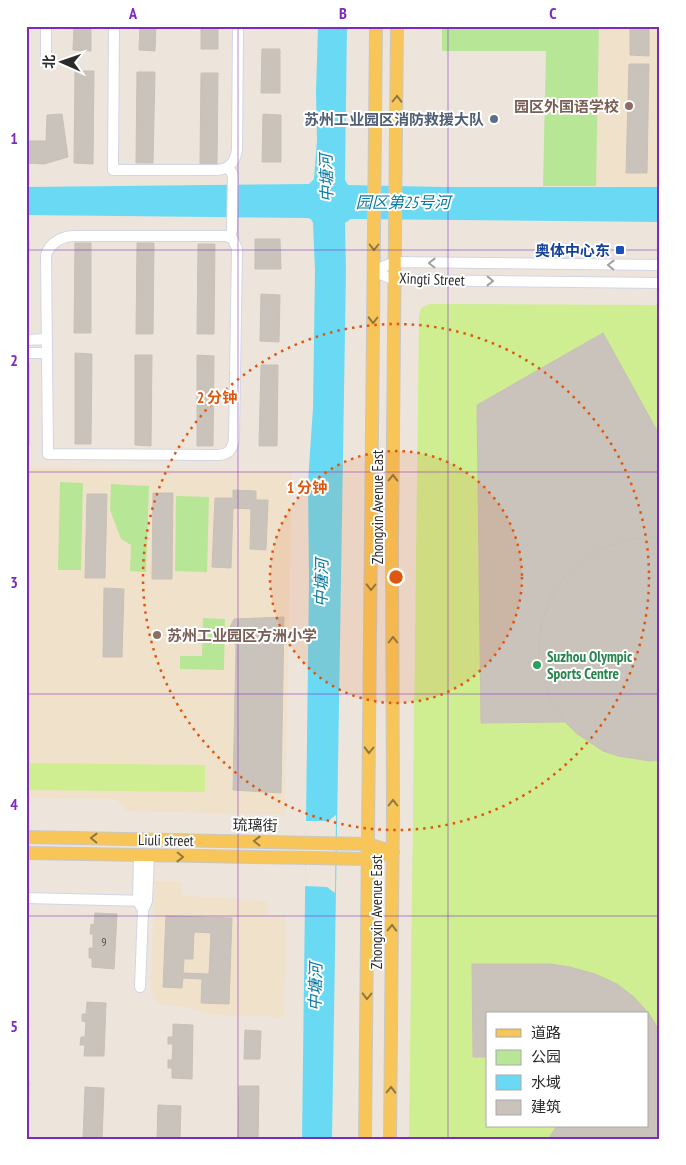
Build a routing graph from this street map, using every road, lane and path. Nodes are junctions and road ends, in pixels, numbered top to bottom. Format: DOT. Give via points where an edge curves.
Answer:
graph roads {
  1 [pos="46,26"];
  2 [pos="114,26"];
  3 [pos="238,26"];
  4 [pos="376,26"];
  5 [pos="397,26"];
  6 [pos="46,62"];
  7 [pos="228,167"];
  8 [pos="230,236"];
  9 [pos="395,262"];
  10 [pos="660,265"];
  11 [pos="374,271"];
  12 [pos="395,280"];
  13 [pos="660,283"];
  14 [pos="26,340"];
  15 [pos="47,340"];
  16 [pos="26,353"];
  17 [pos="47,353"];
  18 [pos="26,837"];
  19 [pos="368,844"];
  20 [pos="393,852"];
  21 [pos="26,853"];
  22 [pos="144,856"];
  23 [pos="368,860"];
  24 [pos="26,898"];
  25 [pos="142,904"];
  26 [pos="140,987"];
  27 [pos="365,1139"];
  28 [pos="390,1139"];
  1 -- 6 [label="street"];
  2 -- 7 [label="street" via="113,170 217,170"];
  3 -- 7 [label="street" via="238,150"];
  4 -- 11 [label="main road, Zhongxin Avenue East, one-way"];
  9 -- 5 [label="main road, Zhongxin Avenue East, one-way"];
  7 -- 8 [label="street" via="232,175"];
  8 -- 15 [label="street" via="64,237 52,245 46,255"];
  8 -- 17 [label="street" via="237,249 234,440 229,452 218,456 48,454"];
  10 -- 9 [label="street, Xingti Street, one-way"];
  9 -- 11 [label="street, Xingti Street"];
  9 -- 12 [label="main road, Zhongxin Avenue East"];
  11 -- 12 [label="street, Xingti Street"];
  11 -- 19 [label="main road, Zhongxin Avenue East, one-way"];
  12 -- 13 [label="street, Xingti Street, one-way"];
  20 -- 12 [label="main road, Zhongxin Avenue East, one-way"];
  14 -- 15 [label="street"];
  15 -- 17 [label="street"];
  16 -- 17 [label="street"];
  19 -- 18 [label="main road, 琉璃街, one-way"];
  19 -- 20 [label="main road, 琉璃街"];
  19 -- 23 [label="main road, Zhongxin Avenue East"];
  20 -- 23 [label="main road"];
  28 -- 20 [label="main road, Zhongxin Avenue East, one-way"];
  21 -- 22 [label="main road, Liuli street"];
  22 -- 23 [label="main road, Liuli street, one-way"];
  22 -- 25 [label="street"];
  23 -- 27 [label="main road, Zhongxin Avenue East, one-way"];
  24 -- 25 [label="street"];
  25 -- 26 [label="street"];
}
